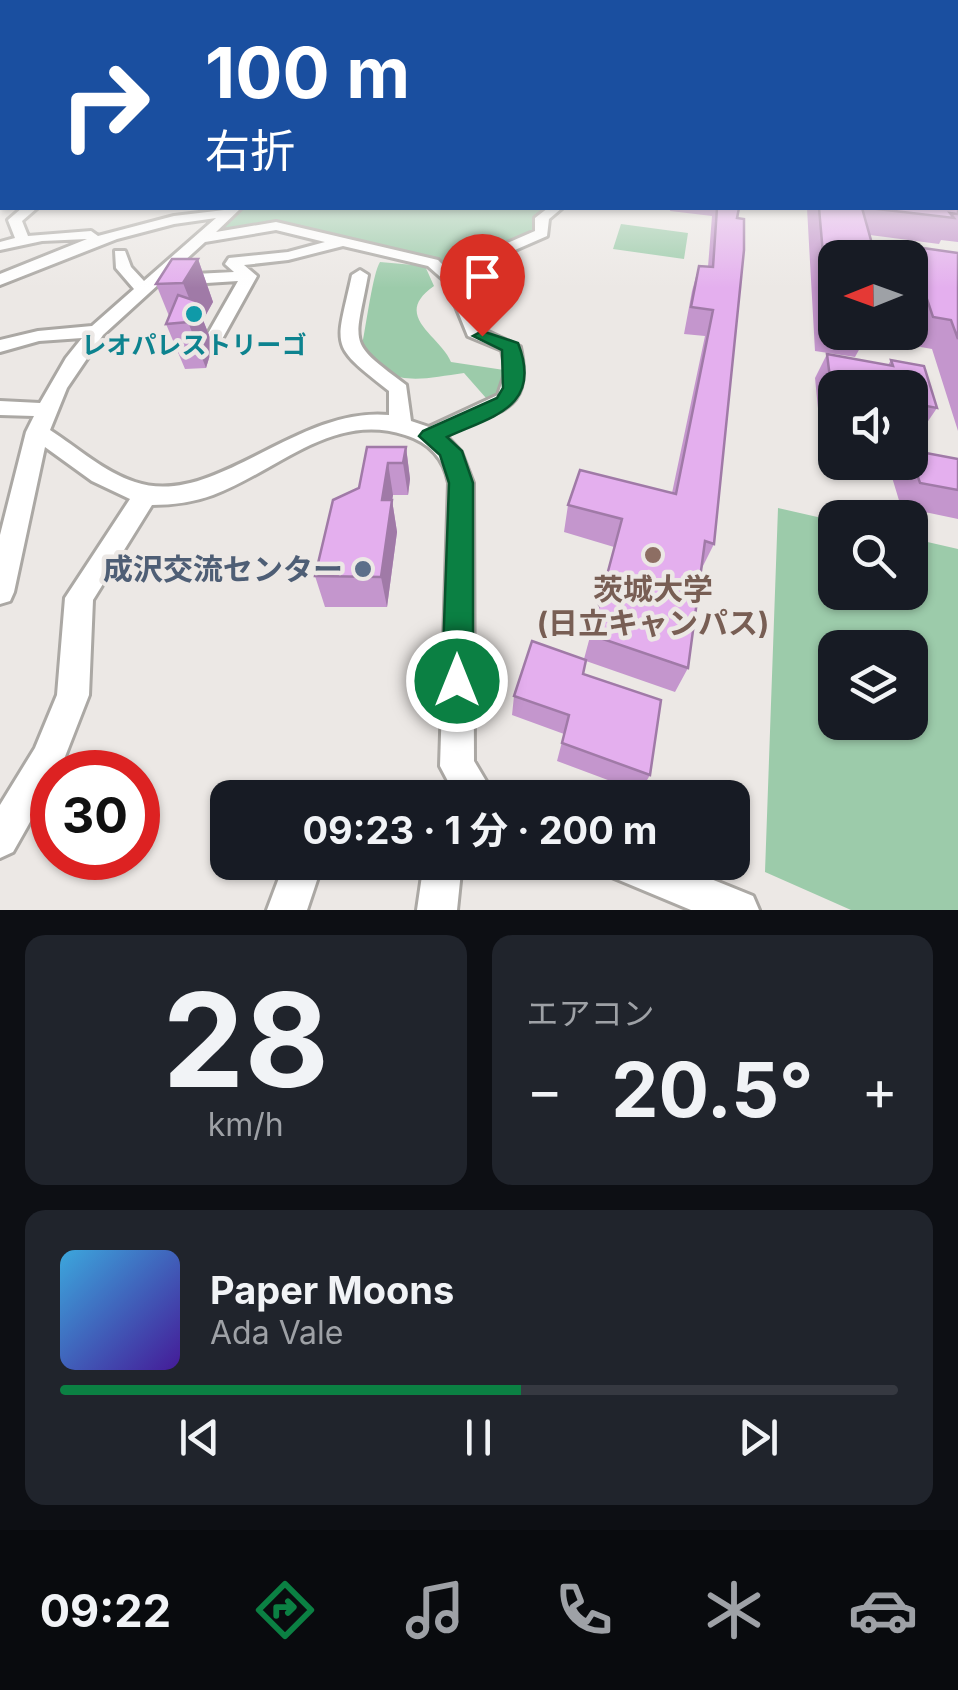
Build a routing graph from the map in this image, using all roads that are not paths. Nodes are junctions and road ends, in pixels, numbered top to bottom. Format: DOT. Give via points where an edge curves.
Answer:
graph roads {
  1 [pos="28,210"];
  2 [pos="232,210"];
  3 [pos="553,210"];
  4 [pos="119,236"];
  5 [pos="199,239"];
  6 [pos="23,240"];
  7 [pos="338,241"];
  8 [pos="0,246"];
  9 [pos="120,254"];
  10 [pos="479,273"];
  11 [pos="249,276"];
  12 [pos="0,280"];
  13 [pos="147,286"];
  14 [pos="98,331"];
  15 [pos="216,338"];
  16 [pos="0,346"];
  17 [pos="0,408"];
  18 [pos="40,421"];
  19 [pos="400,422"];
  20 [pos="430,436"];
  21 [pos="144,496"];
  22 [pos="9,524"];
  23 [pos="0,592"];
  24 [pos="454,780"];
  25 [pos="0,838"];
  26 [pos="297,880"];
  27 [pos="441,880"];
  28 [pos="665,880"];
  29 [pos="286,910"];
  30 [pos="437,910"];
  31 [pos="739,910"];
  1 -- 6 [label="street" via="15,220"];
  2 -- 4 [label="street"];
  2 -- 5 [label="street"];
  3 -- 10 [label="street" via="542,218 542,233 494,254"];
  4 -- 6 [label="street"];
  4 -- 12 [label="street"];
  5 -- 7 [label="street" via="276,226"];
  5 -- 13 [label="street"];
  6 -- 8 [label="street"];
  7 -- 10 [label="street" via="434,263 445,276"];
  7 -- 11 [label="street" via="288,256 234,261"];
  7 -- 19 [label="street" via="355,250 359,266 348,336 353,354 399,389"];
  9 -- 13 [label="street" via="124,268"];
  10 -- 20 [label="street" via="488,292 463,304 466,317 474,332 511,347 513,388 505,403"];
  11 -- 13 [label="street"];
  11 -- 15 [label="street"];
  13 -- 14 [label="street"];
  14 -- 16 [label="street"];
  14 -- 18 [label="street" via="78,351"];
  17 -- 18 [label="street"];
  18 -- 21 [label="street" via="105,479"];
  18 -- 22 [label="street"];
  19 -- 20 [label="street"];
  19 -- 21 [label="street" via="368,418 337,425 207,488"];
  20 -- 24 [label="street" via="450,451 461,483"];
  21 -- 25 [label="street" via="79,598 73,696 46,760"];
  22 -- 23 [label="street"];
  26 -- 29 [label="street"];
  27 -- 30 [label="street"];
  28 -- 31 [label="street"];
}
